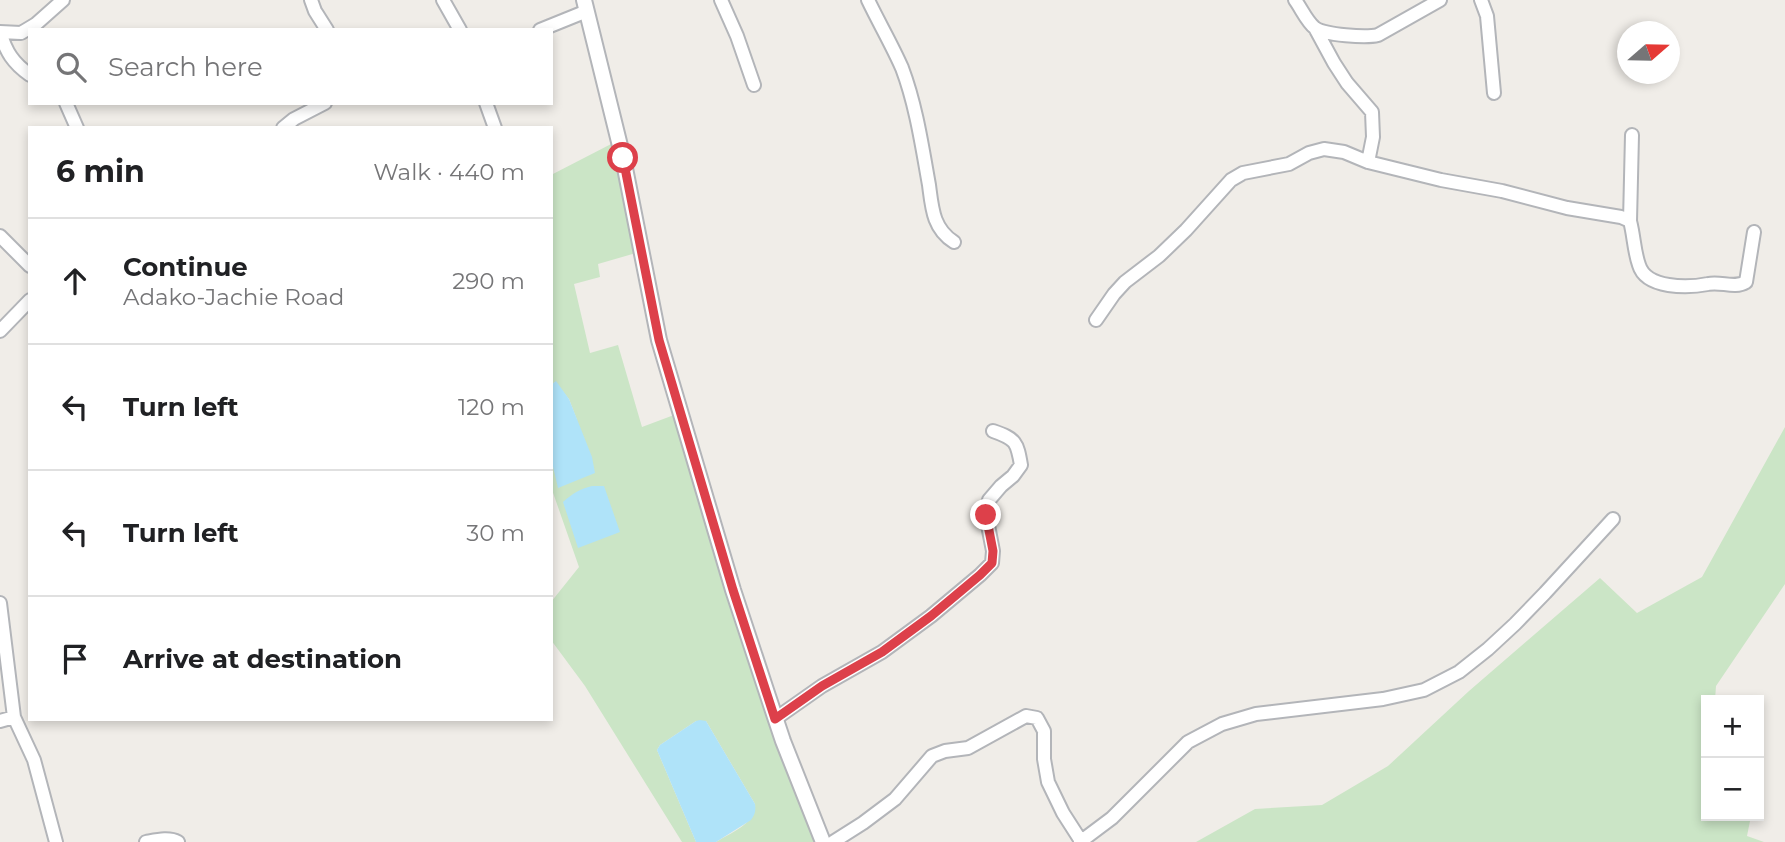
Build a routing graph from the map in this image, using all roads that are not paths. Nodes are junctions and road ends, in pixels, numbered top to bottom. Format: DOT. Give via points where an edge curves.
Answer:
graph roads {
  1 [pos="64,0"];
  2 [pos="311,0"];
  3 [pos="443,0"];
  4 [pos="721,0"];
  5 [pos="868,0"];
  6 [pos="1295,0"];
  7 [pos="1440,0"];
  8 [pos="1481,0"];
  9 [pos="585,6"];
  10 [pos="1314,27"];
  11 [pos="29,28"];
  12 [pos="326,28"];
  13 [pos="459,28"];
  14 [pos="544,28"];
  15 [pos="28,29"];
  16 [pos="28,74"];
  17 [pos="754,85"];
  18 [pos="1494,93"];
  19 [pos="67,105"];
  20 [pos="321,105"];
  21 [pos="487,105"];
  22 [pos="76,126"];
  23 [pos="285,126"];
  24 [pos="494,126"];
  25 [pos="1632,135"];
  26 [pos="1368,162"];
  27 [pos="1630,221"];
  28 [pos="1754,232"];
  29 [pos="0,236"];
  30 [pos="954,242"];
  31 [pos="28,264"];
  32 [pos="28,302"];
  33 [pos="1096,320"];
  34 [pos="0,331"];
  35 [pos="993,431"];
  36 [pos="1613,519"];
  37 [pos="0,603"];
  38 [pos="14,717"];
  39 [pos="775,719"];
  40 [pos="0,721"];
  41 [pos="1080,841"];
  42 [pos="56,842"];
  43 [pos="146,842"];
  44 [pos="178,842"];
  45 [pos="823,842"];
  46 [pos="833,842"];
  1 -- 11 [label="street"];
  2 -- 12 [label="street"];
  3 -- 13 [label="street"];
  4 -- 17 [label="street"];
  5 -- 30 [label="street" via="912,97 938,226"];
  6 -- 10 [label="street"];
  7 -- 10 [label="street" via="1369,37"];
  8 -- 18 [label="street" via="1487,16"];
  9 -- 14 [label="street"];
  9 -- 39 [label="street" via="623,158 659,340"];
  10 -- 26 [label="street" via="1347,83 1372,112"];
  15 -- 16 [label="street" via="0,32 11,58"];
  19 -- 22 [label="street"];
  20 -- 23 [label="street"];
  21 -- 24 [label="street"];
  25 -- 27 [label="street"];
  26 -- 27 [label="street"];
  26 -- 33 [label="street" via="1324,149 1289,164 1237,176 1159,256 1125,282"];
  27 -- 28 [label="street" via="1638,264 1647,278 1692,287 1745,282"];
  29 -- 31 [label="street"];
  32 -- 34 [label="street"];
  35 -- 39 [label="street" via="1018,447 1021,465 989,500 986,515 992,563 909,633"];
  36 -- 41 [label="street" via="1515,624 1460,672 1424,690 1383,699 1256,714 1222,724 1188,742 1112,818"];
  37 -- 38 [label="street"];
  38 -- 40 [label="street"];
  38 -- 42 [label="street" via="34,761"];
  39 -- 45 [label="street"];
  41 -- 46 [label="street" via="1048,782 1044,731 1037,718 1027,716 968,748 932,756 895,799"];
  43 -- 44 [label="street"];
}
